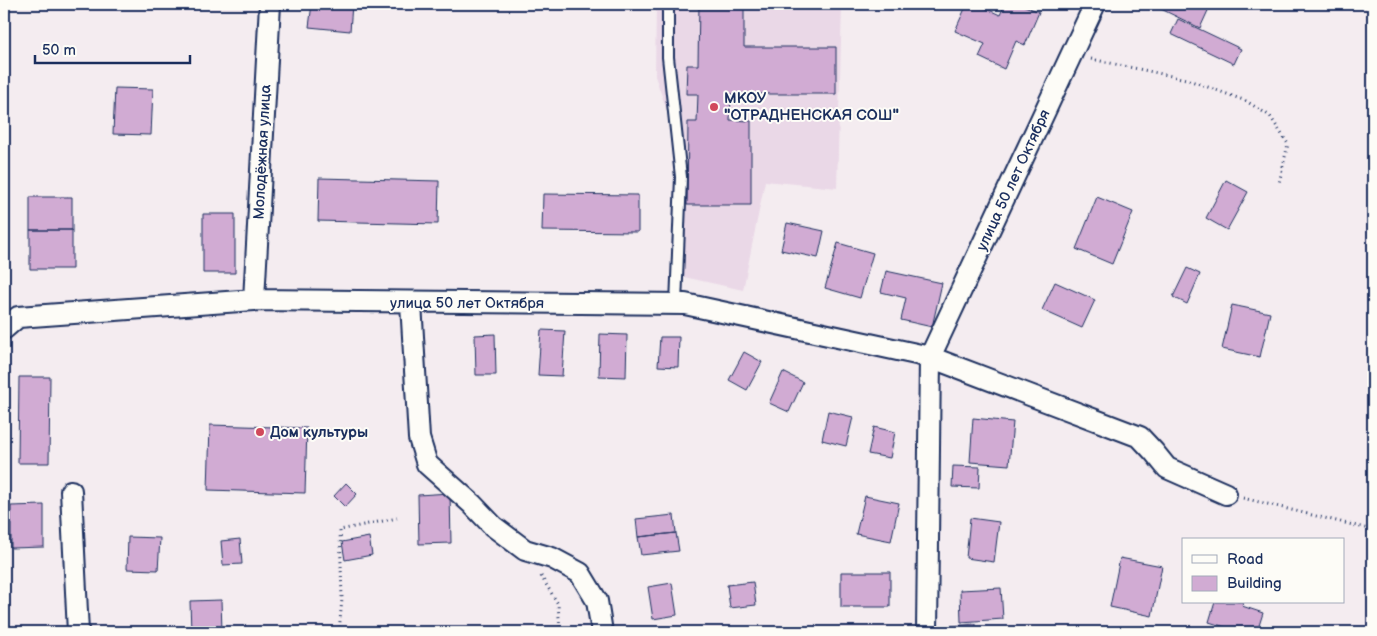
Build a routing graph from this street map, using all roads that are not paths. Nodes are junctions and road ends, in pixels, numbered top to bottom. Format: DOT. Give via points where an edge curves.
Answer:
graph roads {
  1 [pos="270,4"];
  2 [pos="668,4"];
  3 [pos="1095,4"];
  4 [pos="254,300"];
  5 [pos="411,303"];
  6 [pos="676,304"];
  7 [pos="4,329"];
  8 [pos="930,357"];
  9 [pos="71,492"];
  10 [pos="1226,494"];
  11 [pos="78,632"];
  12 [pos="602,632"];
  13 [pos="927,632"];
  1 -- 4 [label="street, Молодёжная улица"];
  2 -- 6 [label="lane" via="668,57 681,177"];
  3 -- 8 [label="street, улица 50 лет Октября"];
  4 -- 5 [label="street, улица 50 лет Октября"];
  4 -- 7 [label="street, улица 50 лет Октября" via="18,317"];
  5 -- 6 [label="street, улица 50 лет Октября"];
  5 -- 12 [label="street" via="419,438 427,464 493,526 525,550 552,558 580,573 597,601"];
  6 -- 8 [label="street, улица 50 лет Октября"];
  8 -- 10 [label="street, улица 50 лет Октября" via="1140,437 1167,468"];
  8 -- 13 [label="street, улица 50 лет Октября"];
  9 -- 11 [label="street"];
}
